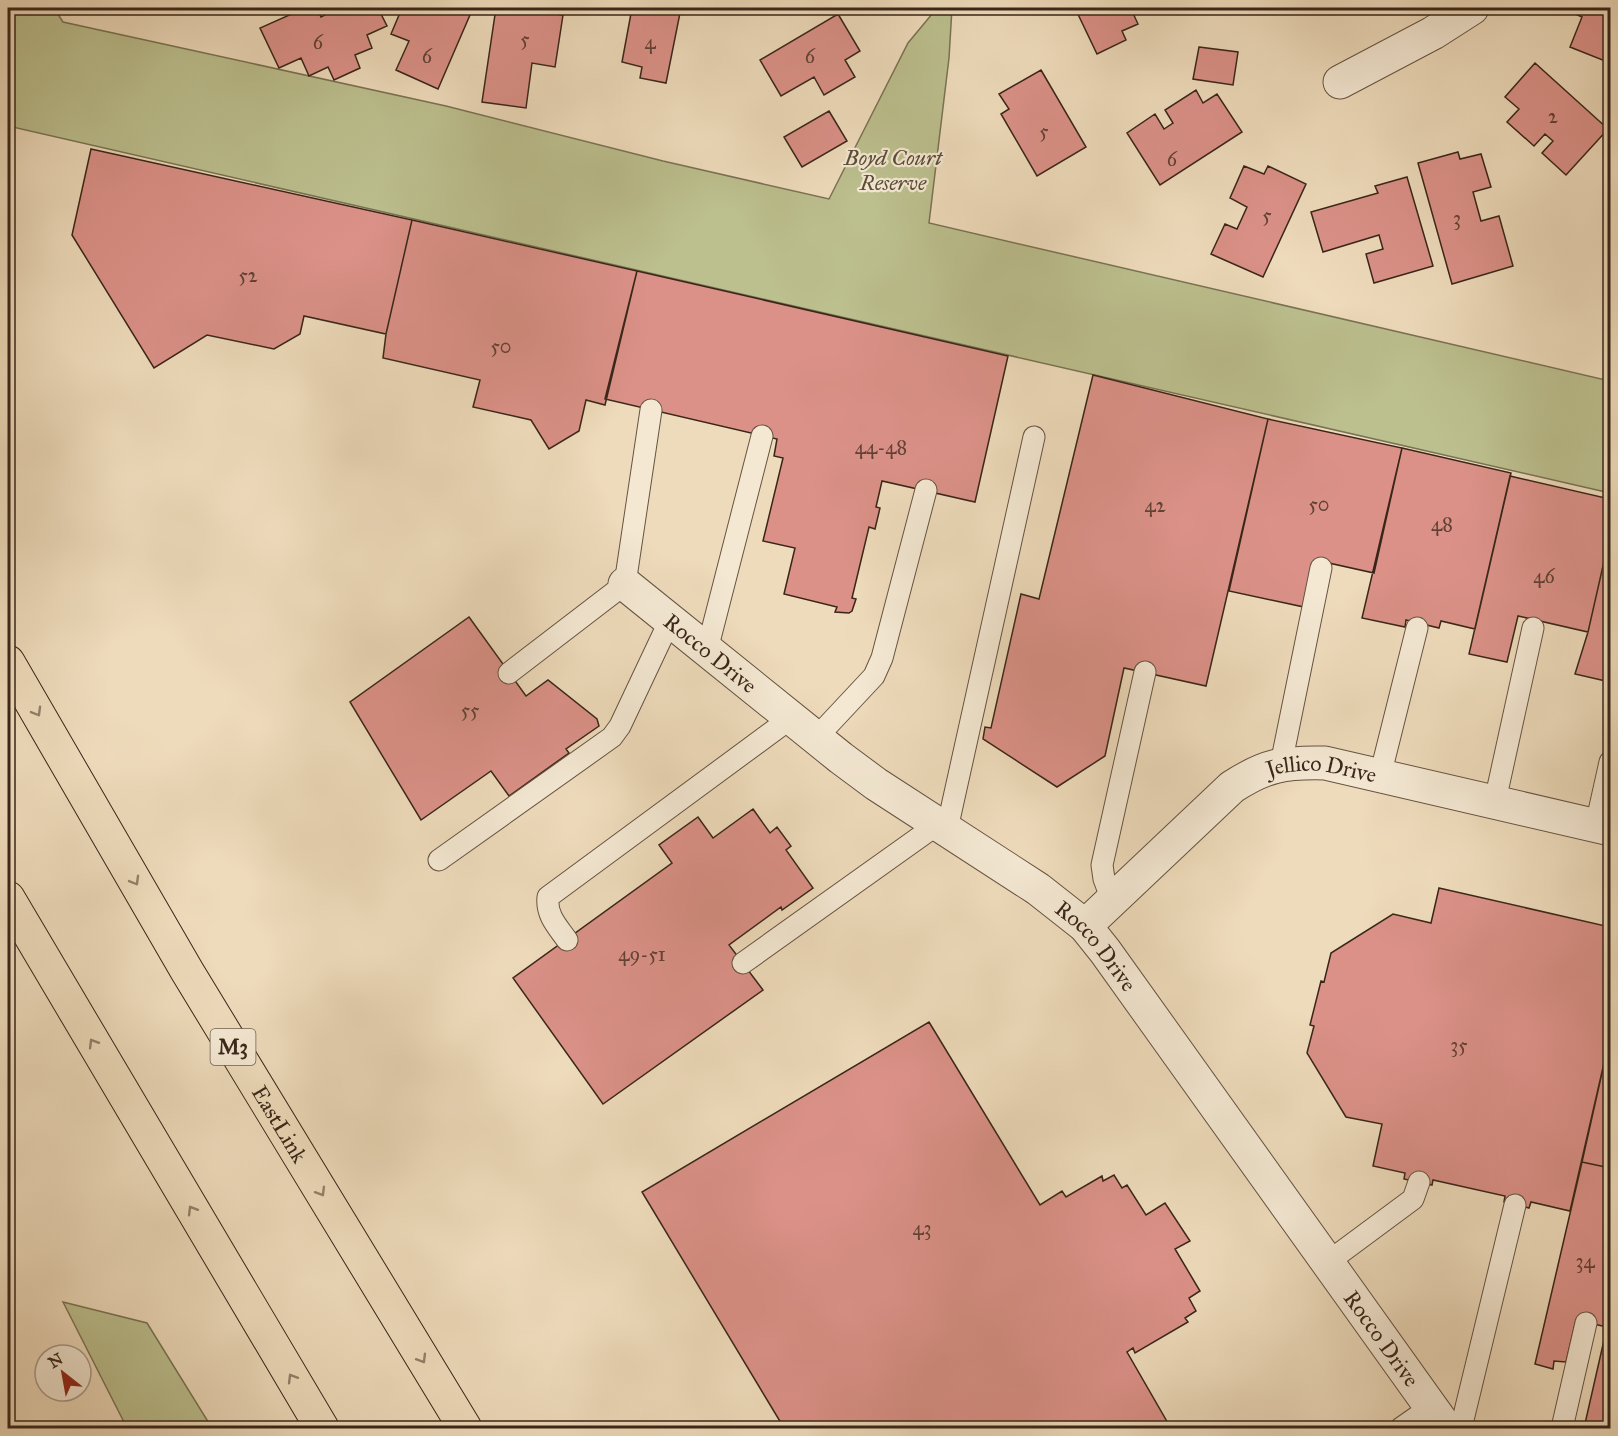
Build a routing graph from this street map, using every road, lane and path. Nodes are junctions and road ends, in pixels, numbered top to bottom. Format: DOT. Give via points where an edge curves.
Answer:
graph roads {
  1 [pos="1472,8"];
  2 [pos="1340,81"];
  3 [pos="651,410"];
  4 [pos="762,436"];
  5 [pos="1034,437"];
  6 [pos="926,490"];
  7 [pos="1321,568"];
  8 [pos="625,584"];
  9 [pos="670,620"];
  10 [pos="1417,628"];
  11 [pos="1533,628"];
  12 [pos="707,650"];
  13 [pos="8,662"];
  14 [pos="1145,672"];
  15 [pos="509,673"];
  16 [pos="791,718"];
  17 [pos="816,738"];
  18 [pos="1611,762"];
  19 [pos="1281,764"];
  20 [pos="1380,776"];
  21 [pos="1495,801"];
  22 [pos="943,826"];
  23 [pos="1603,827"];
  24 [pos="439,860"];
  25 [pos="8,898"];
  26 [pos="1112,900"];
  27 [pos="1084,926"];
  28 [pos="567,940"];
  29 [pos="743,963"];
  30 [pos="1419,1182"];
  31 [pos="1515,1205"];
  32 [pos="1328,1262"];
  33 [pos="1586,1323"];
  34 [pos="1438,1418"];
  35 [pos="322,1428"];
  36 [pos="465,1428"];
  37 [pos="1401,1428"];
  38 [pos="1461,1428"];
  39 [pos="1562,1428"];
  1 -- 2 [label="street" via="1433,33"];
  3 -- 8 [label="lane"];
  4 -- 12 [label="lane"];
  5 -- 22 [label="lane"];
  6 -- 17 [label="lane" via="882,658 874,676"];
  7 -- 19 [label="lane"];
  8 -- 9 [label="street, Rocco Drive"];
  8 -- 15 [label="lane"];
  9 -- 12 [label="street, Rocco Drive"];
  9 -- 24 [label="lane" via="612,737"];
  10 -- 20 [label="lane"];
  11 -- 21 [label="lane"];
  12 -- 16 [label="street, Rocco Drive"];
  13 -- 36 [label="highway, EastLink / M3, one-way" via="187,971"];
  14 -- 26 [label="lane" via="1102,865"];
  16 -- 17 [label="street, Rocco Drive"];
  16 -- 28 [label="lane" via="548,897 549,915"];
  17 -- 22 [label="street, Rocco Drive" via="876,784"];
  18 -- 23 [label="lane"];
  19 -- 20 [label="street, Jellico Drive" via="1325,763"];
  19 -- 26 [label="street, Jellico Drive" via="1232,787"];
  20 -- 21 [label="street, Jellico Drive"];
  21 -- 23 [label="street, Jellico Drive"];
  22 -- 27 [label="street, Rocco Drive" via="1038,889"];
  22 -- 29 [label="lane"];
  35 -- 25 [label="highway, one-way"];
  26 -- 27 [label="street, Jellico Drive"];
  27 -- 32 [label="street, Rocco Drive"];
  30 -- 32 [label="lane" via="1413,1199"];
  31 -- 38 [label="lane"];
  32 -- 34 [label="street, Rocco Drive"];
  33 -- 39 [label="lane"];
  34 -- 37 [label="lane"];
}
